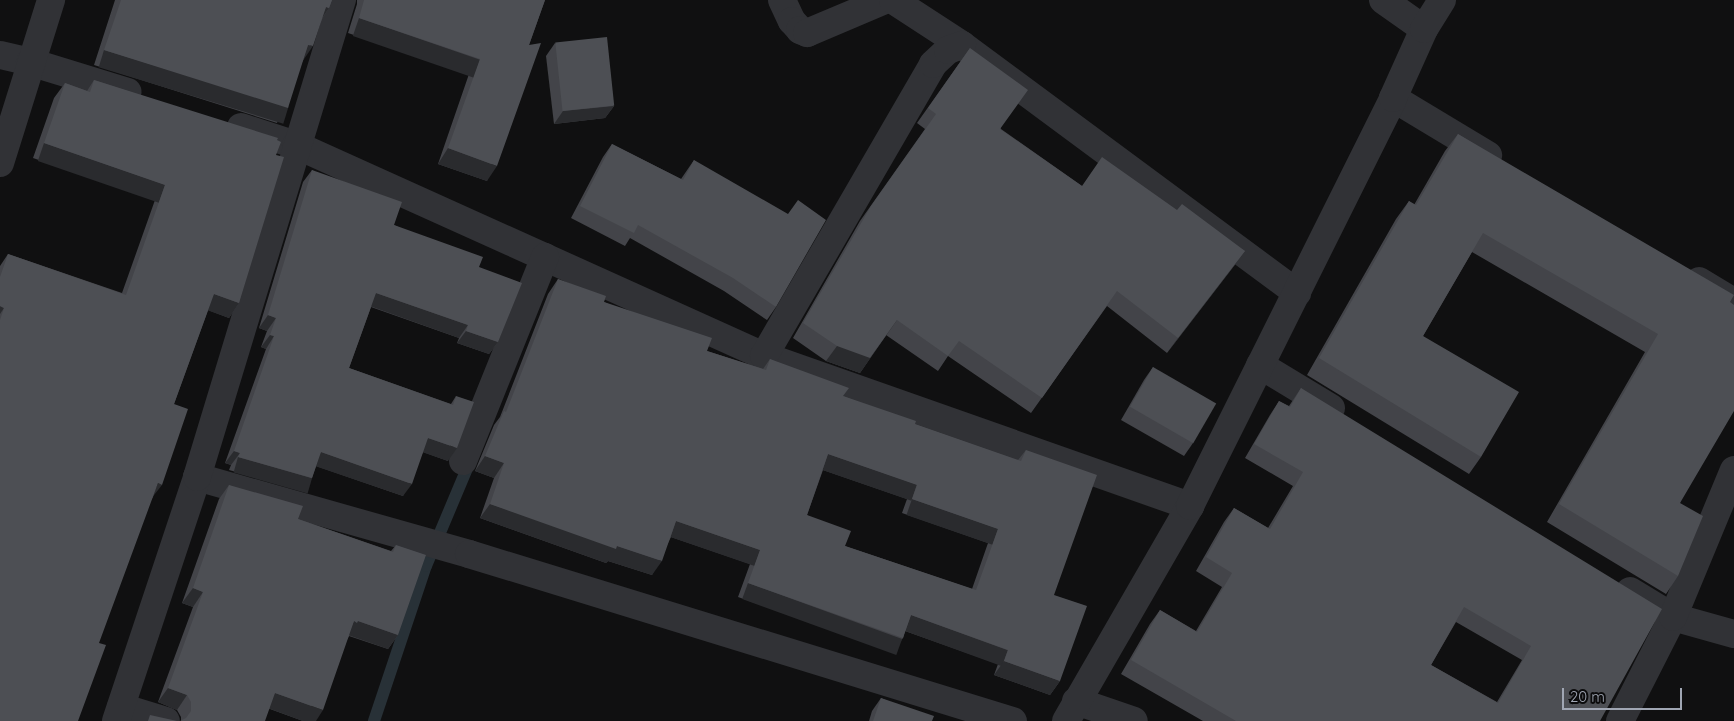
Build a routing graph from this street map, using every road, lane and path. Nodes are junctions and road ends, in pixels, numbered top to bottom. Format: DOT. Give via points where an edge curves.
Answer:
graph roads {
  1 [pos="50,0"];
  2 [pos="342,0"];
  3 [pos="782,0"];
  4 [pos="885,0"];
  5 [pos="893,0"];
  6 [pos="1384,0"];
  7 [pos="1442,0"];
  8 [pos="1424,29"];
  9 [pos="962,45"];
  10 [pos="0,55"];
  11 [pos="30,62"];
  12 [pos="1393,98"];
  13 [pos="154,100"];
  14 [pos="220,121"];
  15 [pos="296,144"];
  16 [pos="0,162"];
  17 [pos="1512,170"];
  18 [pos="545,257"];
  19 [pos="1674,266"];
  20 [pos="1297,293"];
  21 [pos="1734,302"];
  22 [pos="764,356"];
  23 [pos="1260,365"];
  24 [pos="1353,422"];
  25 [pos="463,461"];
  26 [pos="1734,470"];
  27 [pos="197,477"];
  28 [pos="1190,506"];
  29 [pos="1605,576"];
  30 [pos="1673,617"];
  31 [pos="1734,634"];
  32 [pos="1071,711"];
  33 [pos="119,714"];
  34 [pos="166,721"];
  35 [pos="1013,721"];
  36 [pos="1134,721"];
  37 [pos="1620,721"];
  1 -- 11 [label="street"];
  2 -- 15 [label="street"];
  3 -- 4 [label="street" via="792,21 807,33"];
  5 -- 9 [label="street"];
  6 -- 8 [label="street"];
  7 -- 8 [label="street"];
  8 -- 12 [label="street"];
  9 -- 20 [label="street"];
  9 -- 22 [label="street" via="948,50 933,64"];
  10 -- 11 [label="street"];
  11 -- 13 [label="street"];
  11 -- 16 [label="street"];
  12 -- 17 [label="street"];
  12 -- 20 [label="street"];
  14 -- 15 [label="street"];
  15 -- 18 [label="street"];
  15 -- 27 [label="street"];
  18 -- 22 [label="street"];
  18 -- 25 [label="street"];
  19 -- 21 [label="street"];
  20 -- 23 [label="street"];
  22 -- 28 [label="street"];
  23 -- 24 [label="street"];
  23 -- 28 [label="street"];
  26 -- 30 [label="street"];
  27 -- 33 [label="street"];
  27 -- 35 [label="street" via="469,554"];
  28 -- 32 [label="street"];
  29 -- 30 [label="street"];
  30 -- 31 [label="street"];
  30 -- 37 [label="street"];
  32 -- 36 [label="street"];
  33 -- 34 [label="street"];
}
